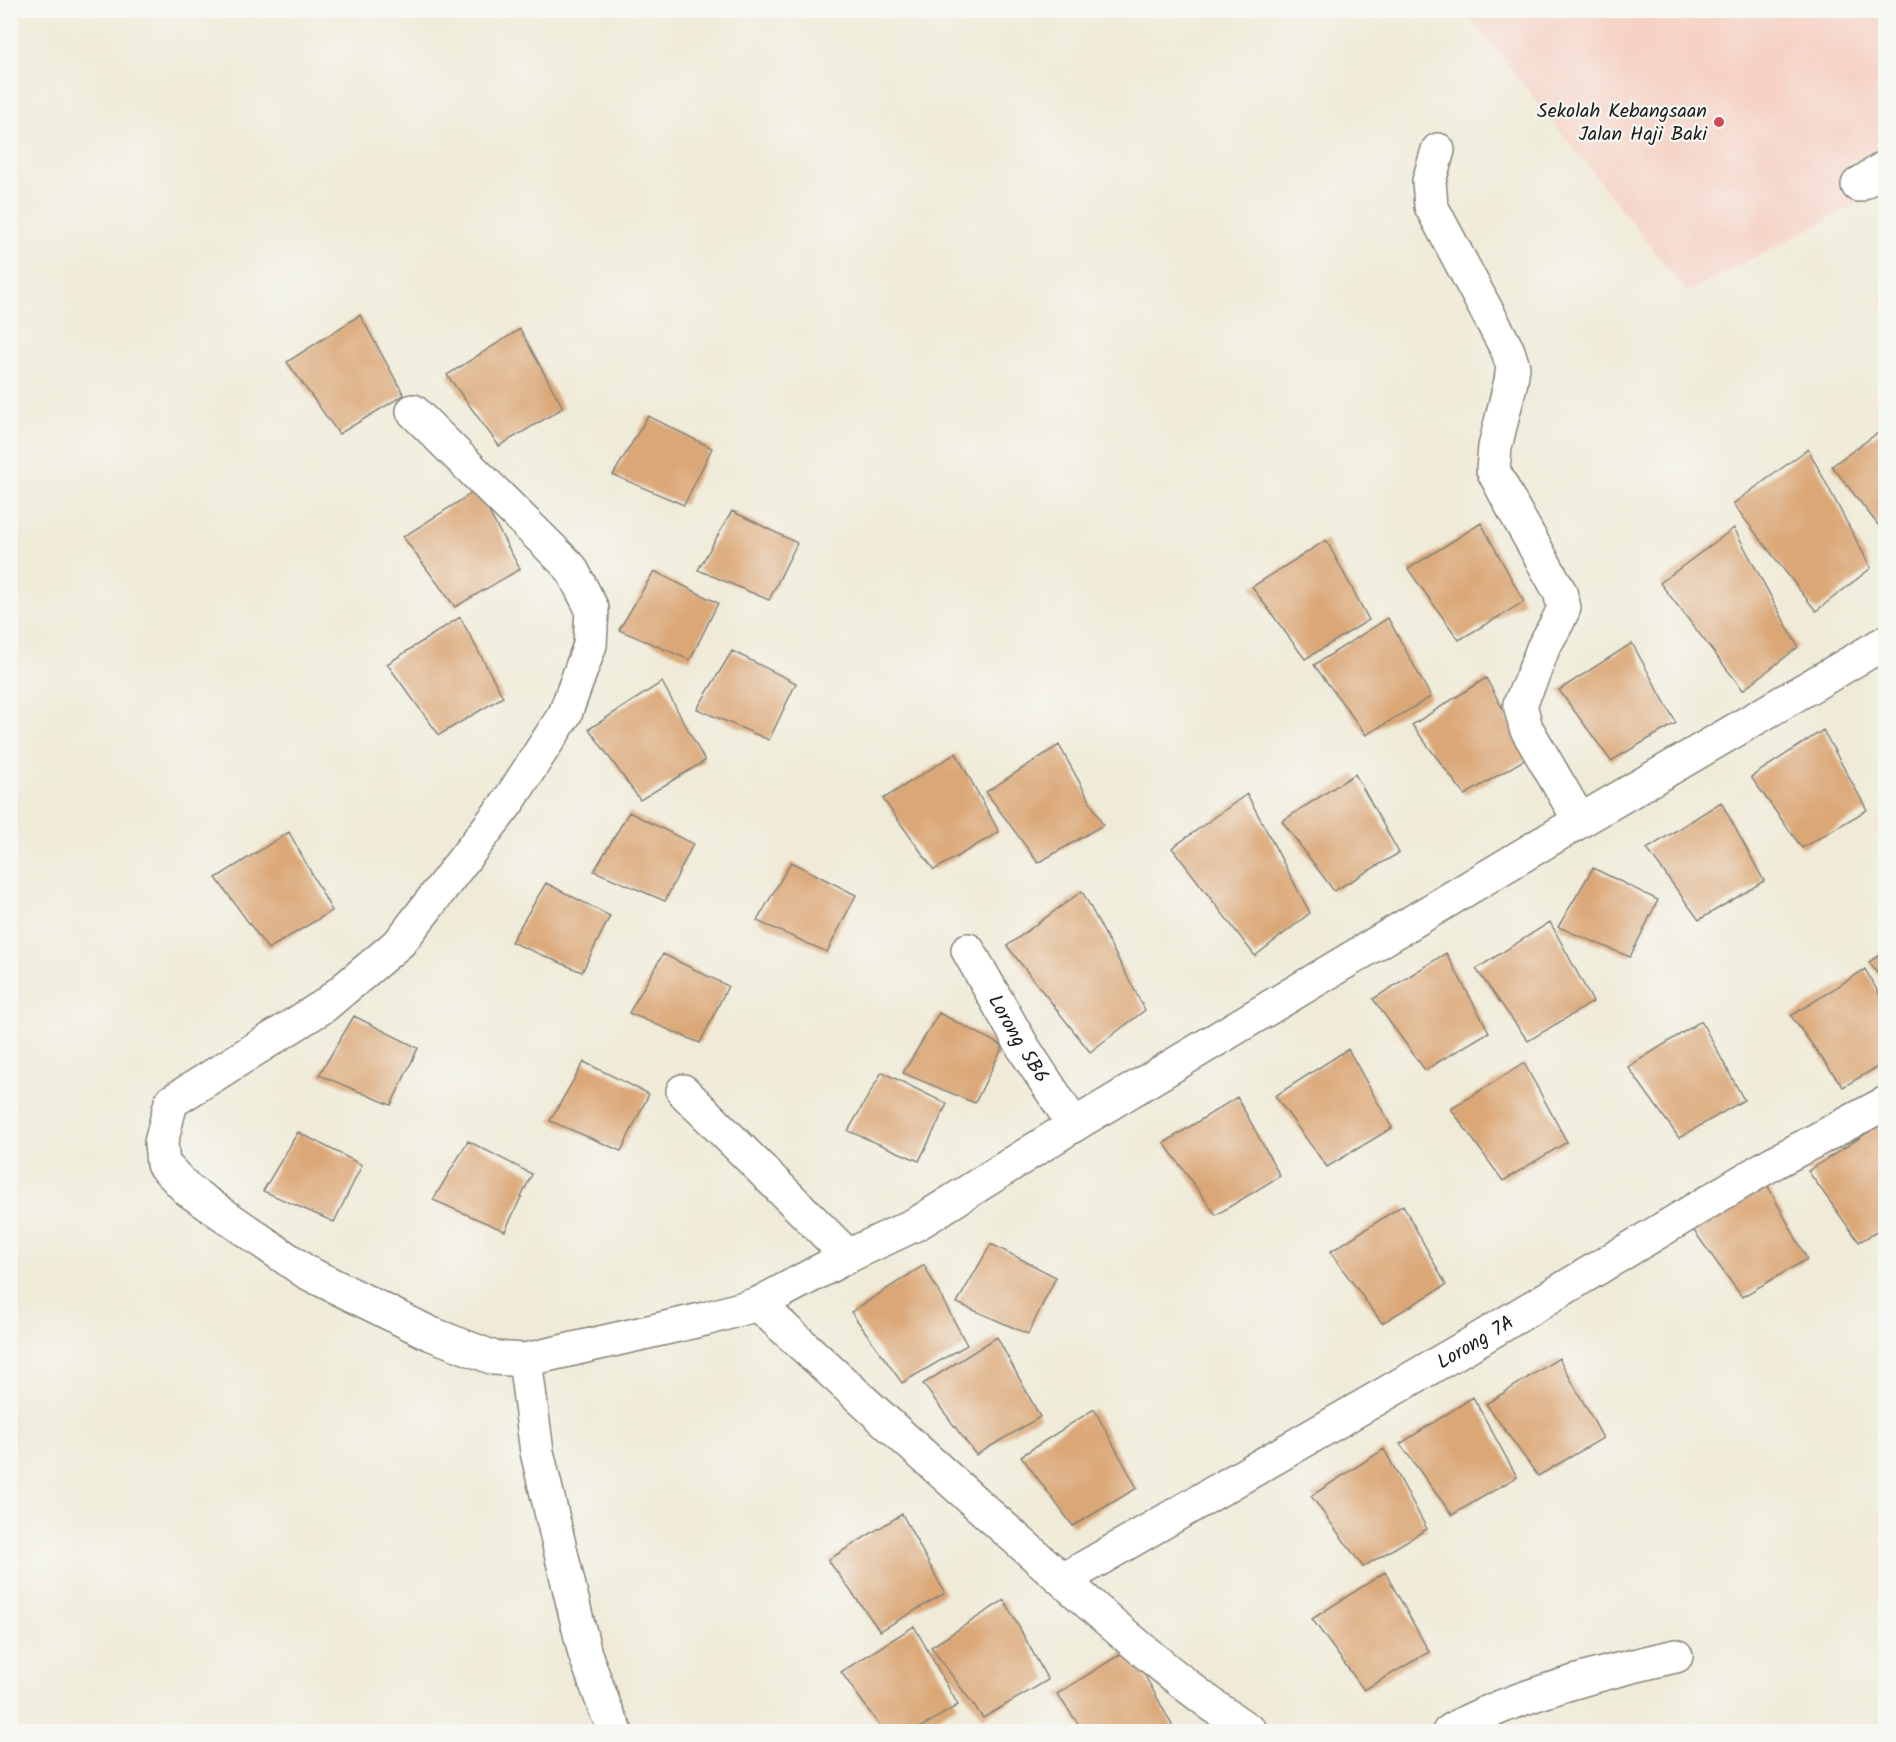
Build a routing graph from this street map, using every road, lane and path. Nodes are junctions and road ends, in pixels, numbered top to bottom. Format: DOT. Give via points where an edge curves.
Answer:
graph roads {
  1 [pos="1438,150"];
  2 [pos="1886,167"];
  3 [pos="1858,185"];
  4 [pos="413,411"];
  5 [pos="1886,642"];
  6 [pos="1580,820"];
  7 [pos="968,950"];
  8 [pos="683,1091"];
  9 [pos="1886,1103"];
  10 [pos="1074,1125"];
  11 [pos="848,1257"];
  12 [pos="758,1304"];
  13 [pos="525,1360"];
  14 [pos="1063,1580"];
  15 [pos="1676,1656"];
  16 [pos="616,1731"];
  17 [pos="1251,1731"];
  18 [pos="1449,1731"];
  1 -- 6 [label="street" via="1429,180 1431,206 1513,367 1493,470 1560,592 1564,608 1520,704 1526,728"];
  2 -- 3 [label="street"];
  4 -- 13 [label="street" via="571,568 592,609 590,645 565,714 508,802 400,942 324,1006 171,1102 161,1143 163,1164 188,1190 306,1272 429,1334 494,1358"];
  5 -- 6 [label="street"];
  6 -- 10 [label="street"];
  7 -- 10 [label="street, Lorong 5B6" via="1023,1047"];
  8 -- 11 [label="street"];
  9 -- 14 [label="street, Lorong 7A" via="1773,1163 1466,1347"];
  10 -- 11 [label="street" via="918,1223"];
  11 -- 12 [label="street"];
  12 -- 13 [label="street"];
  12 -- 14 [label="street"];
  13 -- 16 [label="street" via="537,1452 585,1654"];
  14 -- 17 [label="street" via="1173,1676"];
  15 -- 18 [label="street" via="1523,1698"];
}
